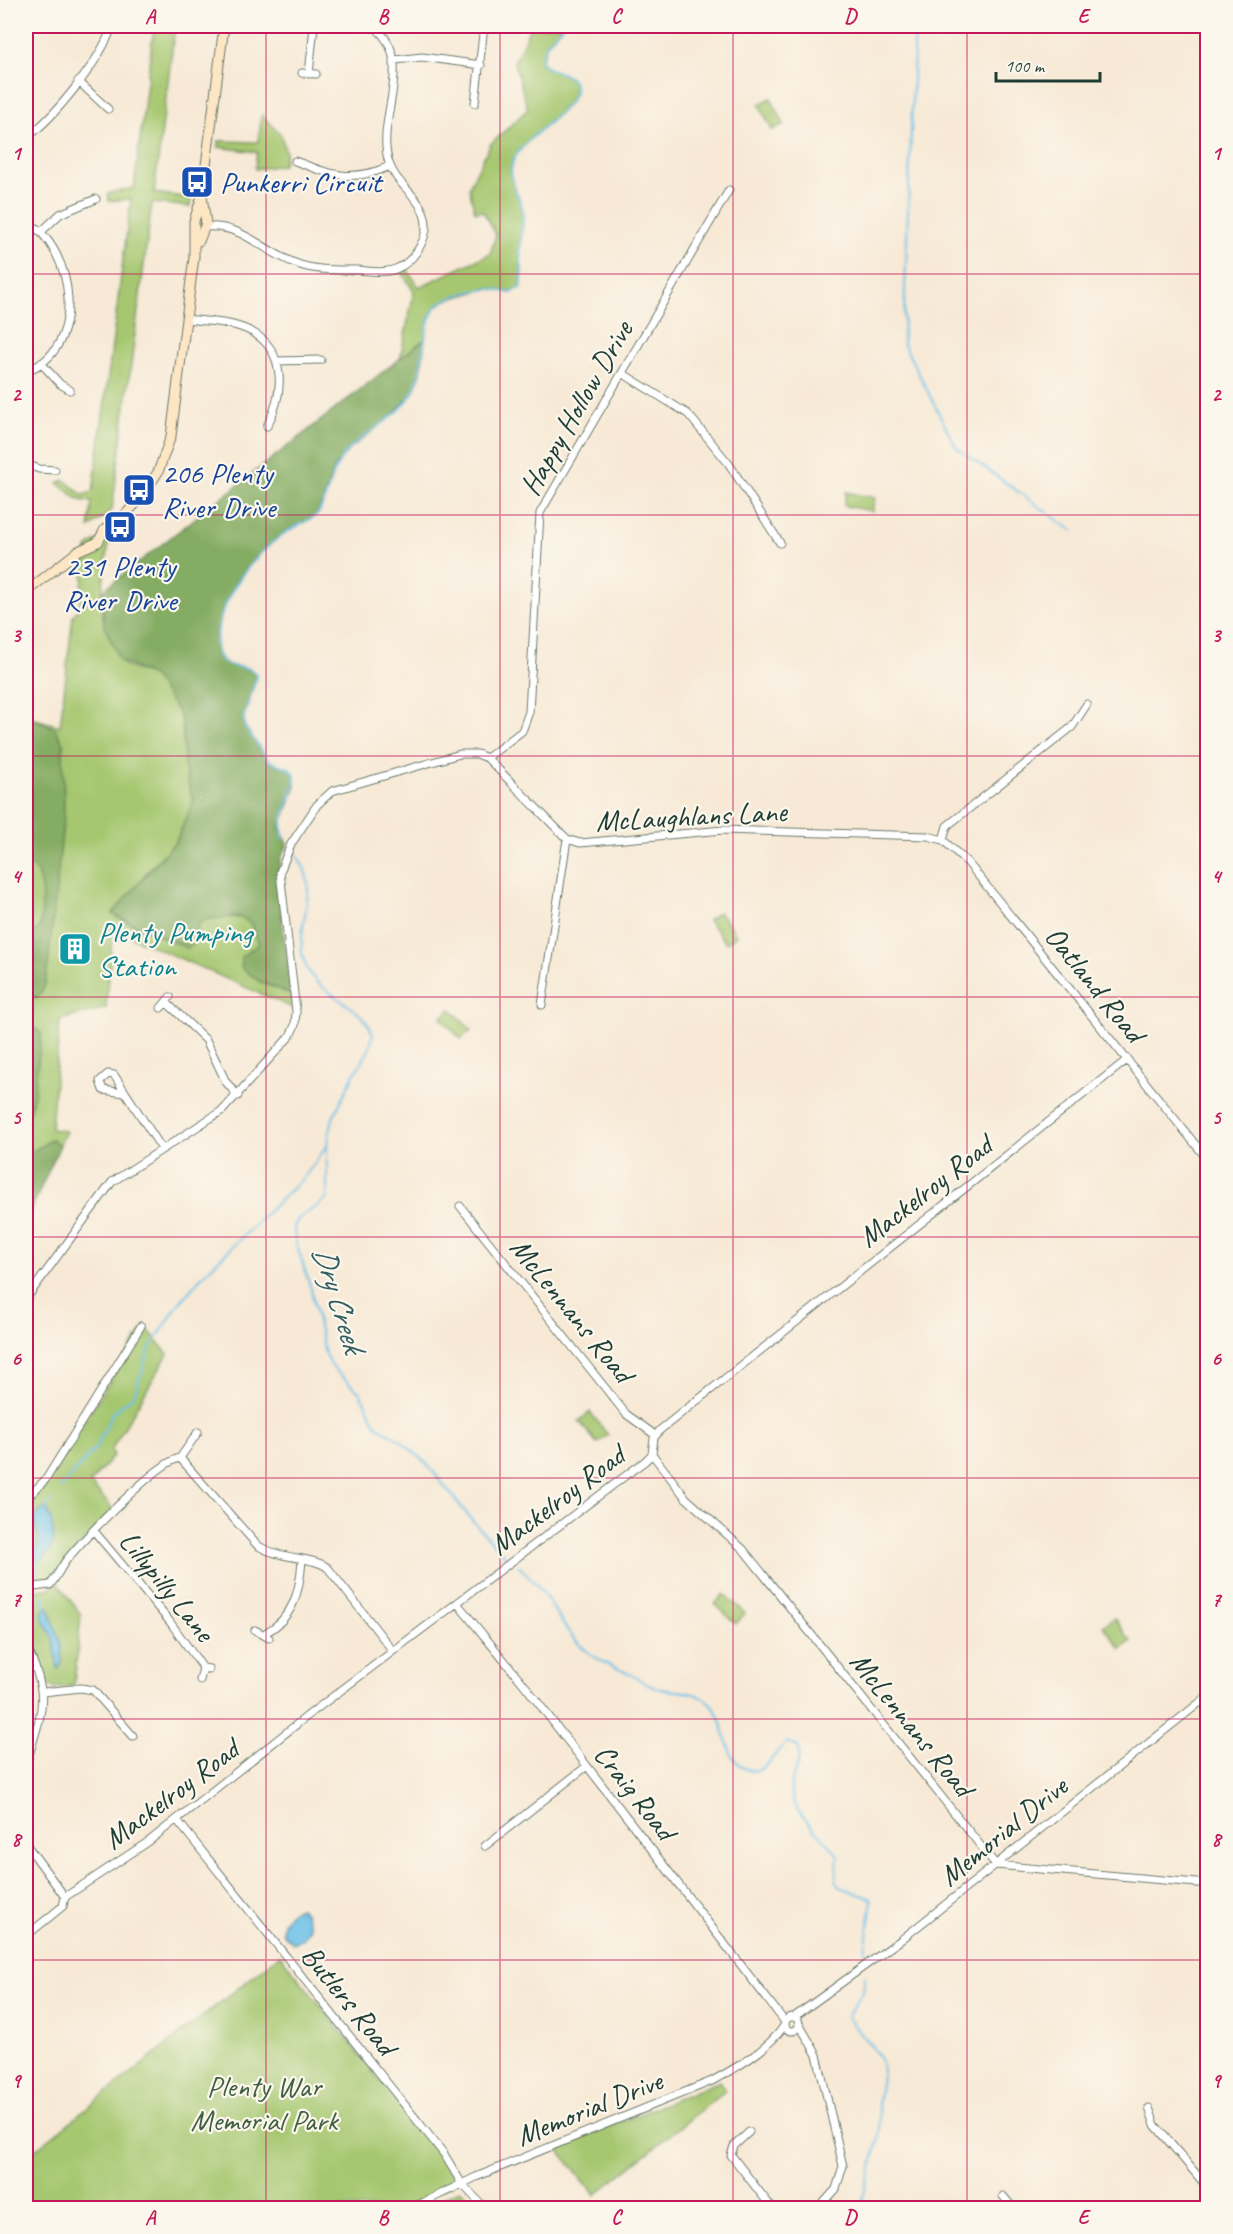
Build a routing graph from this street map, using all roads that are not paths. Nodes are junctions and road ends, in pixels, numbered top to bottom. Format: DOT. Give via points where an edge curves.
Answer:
graph roads {
  1 [pos="112,26"];
  2 [pos="224,26"];
  3 [pos="314,26"];
  4 [pos="373,26"];
  5 [pos="484,26"];
  6 [pos="395,60"];
  7 [pos="481,65"];
  8 [pos="309,74"];
  9 [pos="78,81"];
  10 [pos="476,103"];
  11 [pos="108,109"];
  12 [pos="26,138"];
  13 [pos="295,161"];
  14 [pos="390,166"];
  15 [pos="729,190"];
  16 [pos="96,199"];
  17 [pos="26,221"];
  18 [pos="201,223"];
  19 [pos="41,232"];
  20 [pos="186,319"];
  21 [pos="321,360"];
  22 [pos="277,361"];
  23 [pos="41,363"];
  24 [pos="26,371"];
  25 [pos="622,373"];
  26 [pos="70,390"];
  27 [pos="267,426"];
  28 [pos="26,464"];
  29 [pos="55,470"];
  30 [pos="780,543"];
  31 [pos="26,592"];
  32 [pos="26,692"];
  33 [pos="1087,704"];
  34 [pos="26,723"];
  35 [pos="487,758"];
  36 [pos="567,839"];
  37 [pos="943,840"];
  38 [pos="166,1002"];
  39 [pos="542,1005"];
  40 [pos="1128,1059"];
  41 [pos="125,1093"];
  42 [pos="238,1096"];
  43 [pos="162,1149"];
  44 [pos="1208,1160"];
  45 [pos="460,1206"];
  46 [pos="26,1299"];
  47 [pos="141,1326"];
  48 [pos="198,1432"];
  49 [pos="655,1435"];
  50 [pos="652,1454"];
  51 [pos="180,1458"];
  52 [pos="26,1499"];
  53 [pos="94,1531"];
  54 [pos="303,1560"];
  55 [pos="26,1588"];
  56 [pos="457,1603"];
  57 [pos="255,1630"];
  58 [pos="26,1645"];
  59 [pos="393,1651"];
  60 [pos="200,1680"];
  61 [pos="43,1692"];
  62 [pos="1208,1696"];
  63 [pos="134,1737"];
  64 [pos="26,1766"];
  65 [pos="587,1766"];
  66 [pos="177,1820"];
  67 [pos="26,1844"];
  68 [pos="484,1846"];
  69 [pos="996,1865"];
  70 [pos="1208,1884"];
  71 [pos="65,1897"];
  72 [pos="26,1936"];
  73 [pos="792,2021"];
  74 [pos="792,2031"];
  75 [pos="776,2036"];
  76 [pos="814,2049"];
  77 [pos="1149,2108"];
  78 [pos="748,2132"];
  79 [pos="462,2184"];
  80 [pos="1208,2188"];
  81 [pos="1003,2196"];
  82 [pos="412,2208"];
  83 [pos="485,2208"];
  84 [pos="772,2208"];
  85 [pos="819,2208"];
  86 [pos="1013,2208"];
  1 -- 9 [label="street" via="102,50"];
  2 -- 18 [label="street"];
  3 -- 8 [label="street"];
  4 -- 6 [label="street" via="389,42"];
  5 -- 7 [label="street"];
  6 -- 7 [label="street" via="422,57"];
  6 -- 14 [label="street" via="386,144"];
  7 -- 10 [label="street"];
  9 -- 11 [label="street"];
  9 -- 12 [label="street"];
  13 -- 14 [label="street" via="343,176 365,176"];
  14 -- 18 [label="street" via="416,198 426,228 419,248 399,268 384,272 304,267 248,235"];
  15 -- 25 [label="street, Happy Hollow Drive"];
  16 -- 19 [label="street" via="60,214"];
  17 -- 19 [label="street"];
  18 -- 20 [label="street"];
  19 -- 23 [label="street" via="58,254 68,302 60,337"];
  20 -- 22 [label="street" via="247,330 263,341"];
  20 -- 31 [label="street" via="166,452 147,490 122,518 105,529 98,542 78,551"];
  21 -- 22 [label="street"];
  22 -- 27 [label="street" via="280,395"];
  23 -- 24 [label="street"];
  23 -- 26 [label="street"];
  25 -- 30 [label="street" via="688,414 729,464"];
  25 -- 35 [label="street, Happy Hollow Drive" via="540,513 529,712 522,731"];
  28 -- 29 [label="street"];
  32 -- 34 [label="street"];
  33 -- 37 [label="street" via="1071,727 947,826"];
  35 -- 36 [label="street, McLaughlans Lane"];
  35 -- 42 [label="street" via="477,754 451,756 339,788 317,805 285,856 280,872 295,1024 284,1044"];
  36 -- 37 [label="street, McLaughlans Lane" via="589,844 723,830 928,836"];
  36 -- 39 [label="street"];
  37 -- 40 [label="street, Oatland Road" via="968,863"];
  38 -- 42 [label="street" via="206,1040 226,1082"];
  40 -- 44 [label="street, Oatland Road"];
  40 -- 49 [label="street, Mackelroy Road"];
  41 -- 43 [label="street"];
  42 -- 43 [label="street"];
  43 -- 46 [label="street" via="106,1189"];
  45 -- 49 [label="street, McLennans Road" via="626,1414"];
  47 -- 52 [label="street" via="46,1479"];
  48 -- 51 [label="street"];
  49 -- 50 [label="street, Mackelroy Road"];
  50 -- 56 [label="street, Mackelroy Road"];
  50 -- 69 [label="street, McLennans Road" via="686,1498 742,1549"];
  51 -- 53 [label="street" via="171,1460 139,1486"];
  51 -- 54 [label="street" via="250,1540 274,1554"];
  53 -- 55 [label="street" via="68,1558 50,1585"];
  53 -- 60 [label="street, Lillypilly Lane" via="206,1669"];
  54 -- 57 [label="street" via="294,1604 267,1636"];
  54 -- 59 [label="street" via="328,1568"];
  56 -- 59 [label="street, Mackelroy Road"];
  56 -- 65 [label="street, Craig Road"];
  58 -- 61 [label="street"];
  59 -- 66 [label="street, Mackelroy Road"];
  61 -- 63 [label="street" via="93,1690"];
  61 -- 64 [label="street" via="39,1729"];
  62 -- 69 [label="street, Memorial Drive"];
  65 -- 68 [label="street"];
  65 -- 73 [label="street, Craig Road" via="777,2009"];
  66 -- 71 [label="street, Mackelroy Road"];
  66 -- 79 [label="street, Butlers Road" via="444,2154"];
  67 -- 71 [label="street"];
  69 -- 70 [label="street"];
  69 -- 73 [label="street, Memorial Drive"];
  71 -- 72 [label="street, Mackelroy Road" via="63,1906"];
  73 -- 74 [label="street"];
  73 -- 75 [label="street, Memorial Drive"];
  73 -- 76 [label="street, Craig Road"];
  74 -- 75 [label="street, Memorial Drive"];
  74 -- 76 [label="street"];
  75 -- 79 [label="street, Memorial Drive" via="712,2081"];
  76 -- 85 [label="street, Craig Road" via="843,2166 836,2189"];
  77 -- 80 [label="street" via="1155,2125"];
  78 -- 84 [label="street" via="731,2155"];
  79 -- 82 [label="street, Memorial Drive"];
  79 -- 83 [label="street, Butlers Road"];
  81 -- 86 [label="street"];
}
